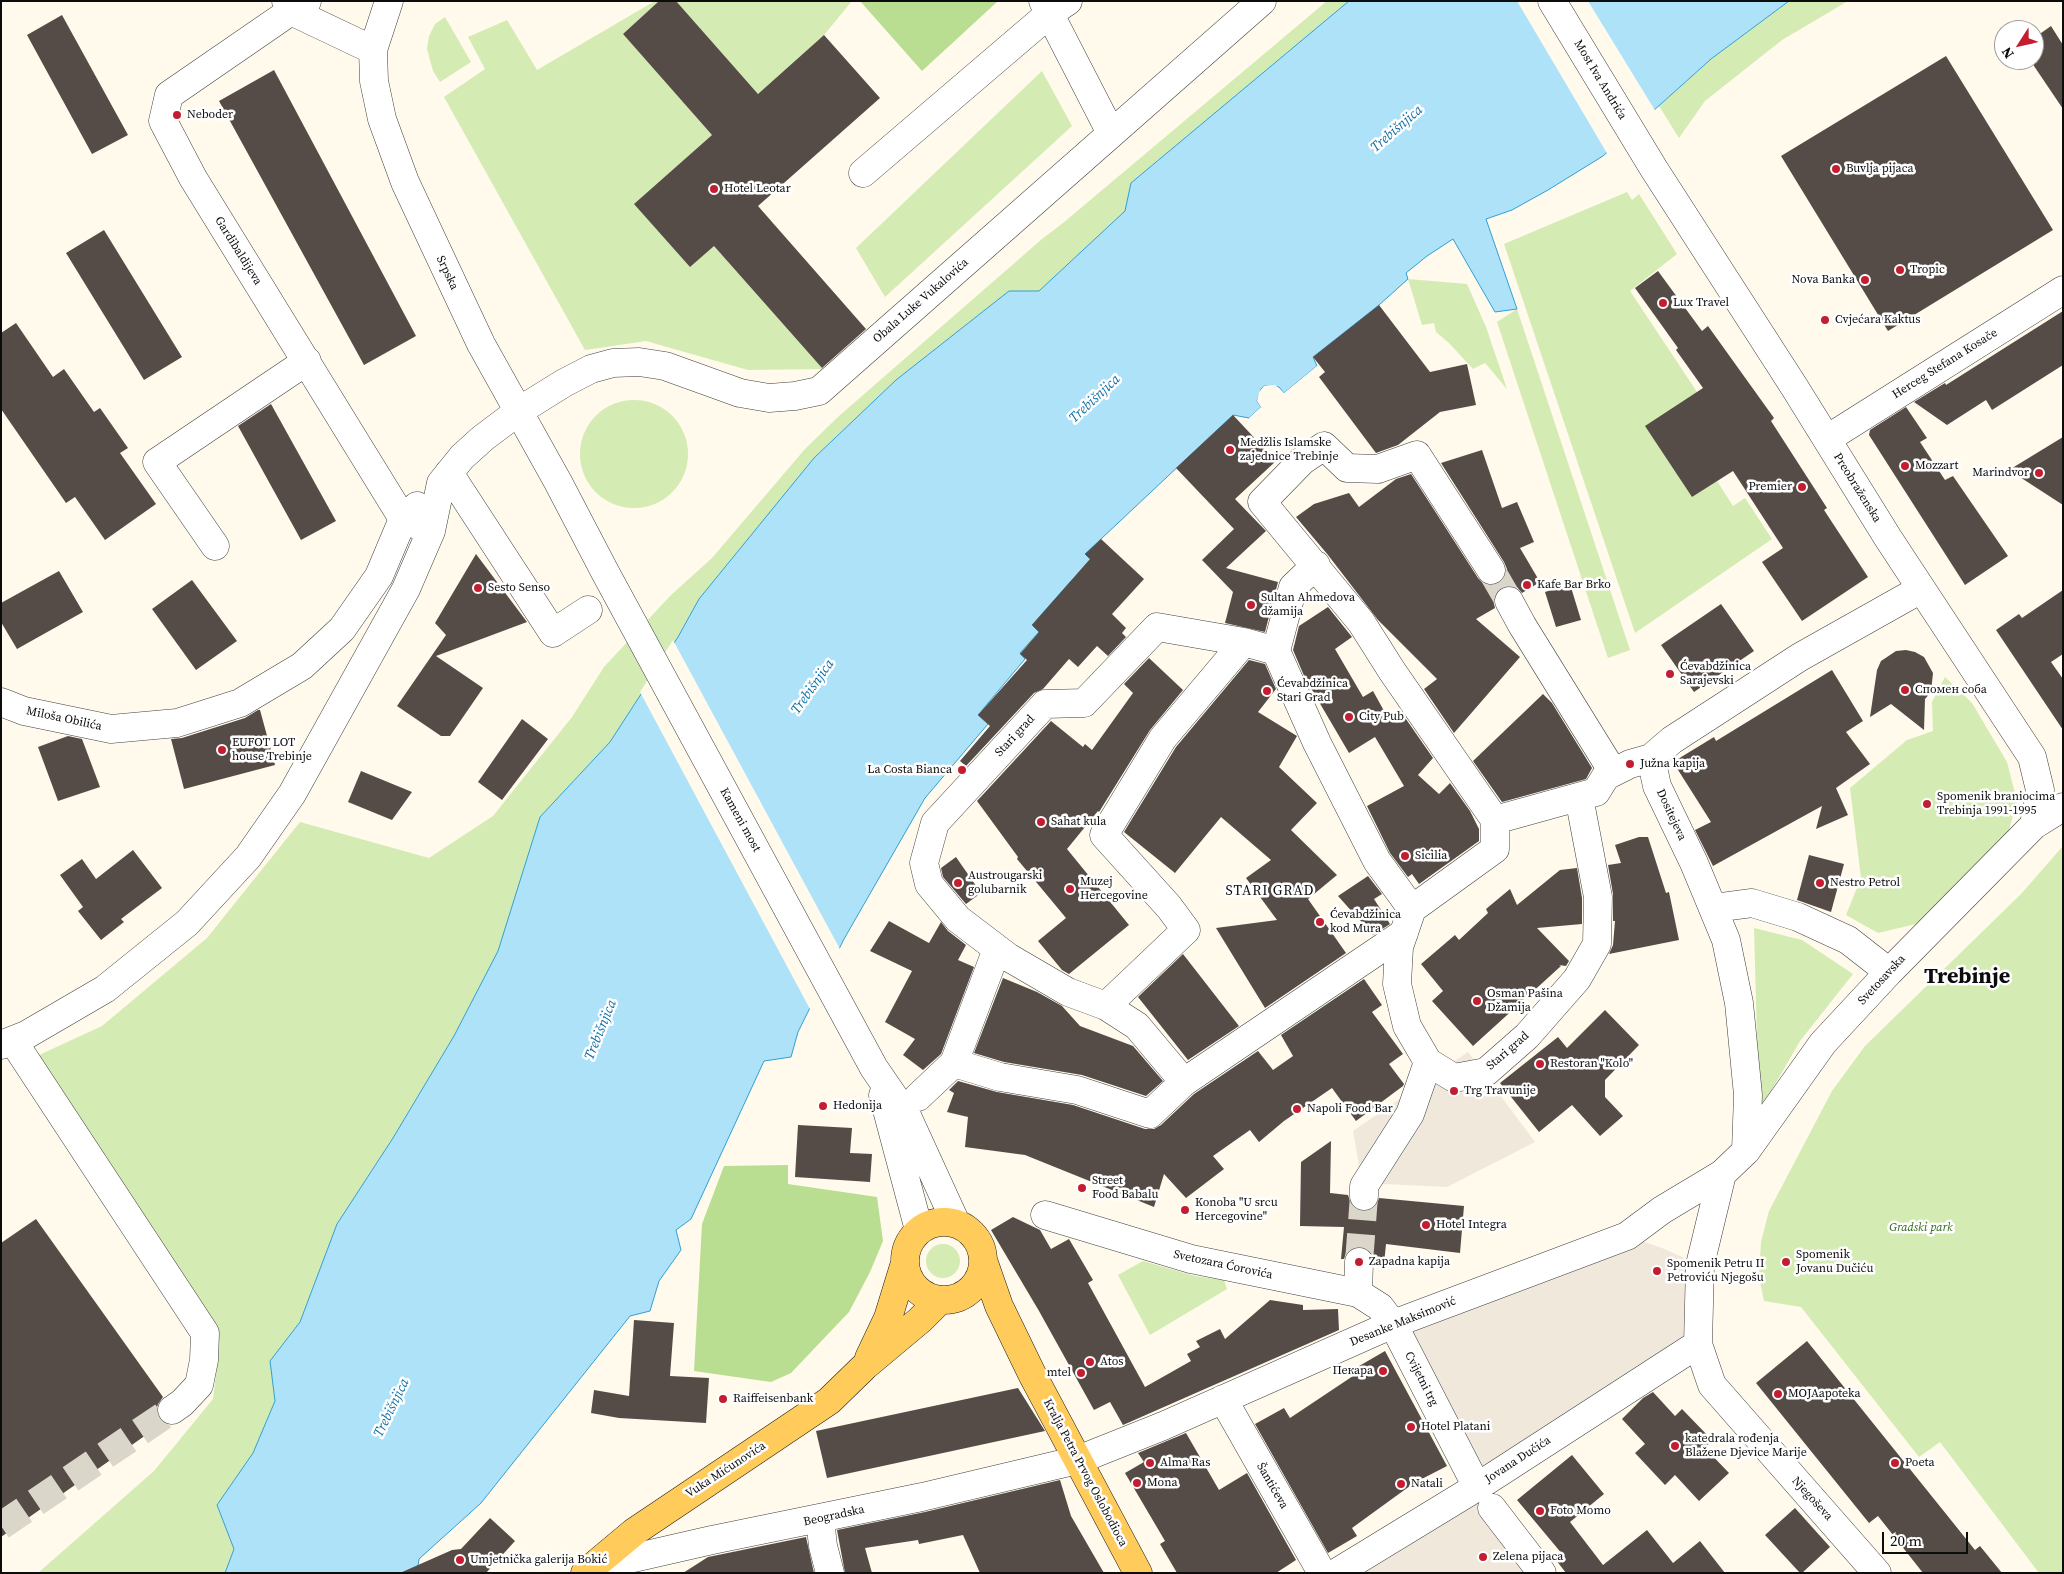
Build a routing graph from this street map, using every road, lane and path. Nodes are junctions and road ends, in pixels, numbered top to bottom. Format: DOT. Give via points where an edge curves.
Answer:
graph roads {
  1 [pos="389,1"];
  2 [pos="1262,1"];
  3 [pos="1552,1"];
  4 [pos="294,4"];
  5 [pos="1053,5"];
  6 [pos="373,50"];
  7 [pos="1111,133"];
  8 [pos="1648,158"];
  9 [pos="863,173"];
  10 [pos="2063,290"];
  11 [pos="307,361"];
  12 [pos="519,411"];
  13 [pos="1827,439"];
  14 [pos="445,478"];
  15 [pos="403,519"];
  16 [pos="431,531"];
  17 [pos="214,546"];
  18 [pos="1316,565"];
  19 [pos="1491,570"];
  20 [pos="605,572"];
  21 [pos="1921,589"];
  22 [pos="1509,601"];
  23 [pos="588,610"];
  24 [pos="1244,642"];
  25 [pos="1276,650"];
  26 [pos="9,712"];
  27 [pos="1652,758"];
  28 [pos="1613,772"];
  29 [pos="1579,797"];
  30 [pos="2063,806"];
  31 [pos="1495,820"];
  32 [pos="2034,825"];
  33 [pos="1714,908"];
  34 [pos="1408,921"];
  35 [pos="997,950"];
  36 [pos="1889,972"];
  37 [pos="1106,1006"];
  38 [pos="7,1043"];
  39 [pos="1428,1062"];
  40 [pos="954,1063"];
  41 [pos="874,1068"];
  42 [pos="1184,1082"];
  43 [pos="918,1097"];
  44 [pos="1746,1151"];
  45 [pos="1722,1174"];
  46 [pos="1364,1196"];
  47 [pos="1046,1215"];
  48 [pos="956,1223"];
  49 [pos="919,1230"];
  50 [pos="984,1262"];
  51 [pos="1359,1262"];
  52 [pos="904,1266"];
  53 [pos="1358,1293"];
  54 [pos="952,1297"];
  55 [pos="1393,1324"];
  56 [pos="1698,1344"];
  57 [pos="865,1366"];
  58 [pos="1032,1374"];
  59 [pos="1223,1399"];
  60 [pos="172,1410"];
  61 [pos="1078,1460"];
  62 [pos="1484,1498"];
  63 [pos="820,1519"];
  64 [pos="660,1562"];
  65 [pos="1867,1569"];
  66 [pos="588,1571"];
  67 [pos="830,1573"];
  68 [pos="1138,1573"];
  69 [pos="1322,1573"];
  70 [pos="1336,1573"];
  71 [pos="1542,1573"];
  1 -- 6 [label="street, Srpska"];
  2 -- 7 [label="street, Obala Luke Vukalovića"];
  3 -- 8 [label="street, Most Iva Andrića"];
  4 -- 6 [label="street"];
  4 -- 11 [label="street, Gardibaldijeva" via="169,95 163,121 193,178"];
  5 -- 7 [label="street"];
  5 -- 9 [label="street"];
  6 -- 12 [label="street, Srpska" via="374,81 382,119 406,182 481,344"];
  7 -- 12 [label="street, Obala Luke Vukalovića" via="819,391 769,398 740,393 665,366 613,363 571,379"];
  8 -- 13 [label="street, Preobraženska"];
  10 -- 13 [label="street, Herceg Stefana Kosače"];
  11 -- 15 [label="street, Gardibaldijeva"];
  11 -- 17 [label="street" via="157,462"];
  12 -- 14 [label="street, Obala Luke Vukalovića" via="462,457"];
  12 -- 20 [label="street, Srpska"];
  13 -- 21 [label="street, Preobraženska"];
  14 -- 15 [label="street, Miloša Obilića"];
  14 -- 16 [label="street"];
  14 -- 23 [label="street" via="553,633"];
  15 -- 16 [label="street"];
  15 -- 26 [label="street, Miloša Obilića" via="380,576 342,629 302,666 240,703 177,723 111,729"];
  16 -- 38 [label="street" via="406,589 292,794 248,857 187,923 105,989"];
  18 -- 19 [label="street" via="1262,502 1302,461 1324,446 1347,468 1378,469 1417,455"];
  18 -- 25 [label="street" via="1293,586"];
  18 -- 31 [label="street" via="1361,622"];
  20 -- 41 [label="street, Kameni most"];
  21 -- 27 [label="street" via="1800,658 1672,740"];
  21 -- 32 [label="street, Preobraženska" via="2032,757 2040,790"];
  22 -- 28 [label="street"];
  24 -- 25 [label="street, Stari grad"];
  24 -- 35 [label="street, Stari grad" via="1157,627 1084,703 1045,704 935,823 924,864 929,884 958,919"];
  24 -- 37 [label="street" via="1163,738 1104,835 1186,930"];
  25 -- 34 [label="street" via="1317,742"];
  27 -- 28 [label="street"];
  27 -- 33 [label="street, Dositejeva" via="1657,786"];
  28 -- 29 [label="street" via="1606,776 1596,792"];
  29 -- 31 [label="street"];
  29 -- 39 [label="street, Stari grad" via="1598,897 1597,944 1570,986 1527,1036 1486,1072 1454,1078"];
  30 -- 32 [label="street, Svetosavska"];
  31 -- 34 [label="street" via="1495,849"];
  32 -- 36 [label="street, Svetosavska"];
  33 -- 36 [label="street" via="1752,903 1798,917 1848,940"];
  33 -- 44 [label="street, Dositejeva" via="1726,940 1739,1003 1748,1095"];
  34 -- 39 [label="street, Stari grad" via="1399,948 1397,984 1407,1026"];
  34 -- 42 [label="street"];
  35 -- 37 [label="street, Stari grad" via="1068,992"];
  35 -- 40 [label="street"];
  36 -- 44 [label="street, Svetosavska" via="1823,1043"];
  37 -- 42 [label="street, Stari grad" via="1137,1026"];
  38 -- 60 [label="street" via="205,1333 199,1384"];
  39 -- 46 [label="street" via="1410,1114 1364,1186"];
  40 -- 42 [label="street" via="1000,1077 1078,1090 1150,1114"];
  40 -- 43 [label="street"];
  41 -- 48 [label="street" via="907,1116"];
  41 -- 49 [label="street"];
  44 -- 45 [label="street, Svetosavska"];
  45 -- 55 [label="street, Desanke Maksimović" via="1626,1236"];
  45 -- 56 [label="street, Njegoševa" via="1700,1265"];
  47 -- 53 [label="street, Svetozara Ćorovića" via="1190,1259"];
  48 -- 49 [label="main road" via="930,1223"];
  48 -- 50 [label="main road" via="976,1238"];
  49 -- 52 [label="main road" via="910,1240"];
  50 -- 54 [label="main road" via="975,1286"];
  50 -- 58 [label="main road" via="999,1306"];
  51 -- 53 [label="street"];
  52 -- 54 [label="main road" via="908,1279 928,1297"];
  52 -- 57 [label="main road, Vuka Mićunovića" via="888,1318"];
  53 -- 55 [label="street, Svetozara Ćorovića" via="1380,1307"];
  54 -- 57 [label="main road, Vuka Mićunovića"];
  54 -- 58 [label="main road" via="983,1310"];
  55 -- 59 [label="street, Desanke Maksimović"];
  55 -- 62 [label="street, Cvijetni trg"];
  56 -- 62 [label="street, Jovana Dučića"];
  56 -- 65 [label="street, Njegoševa" via="1712,1385"];
  57 -- 66 [label="main road, Vuka Mićunovića" via="829,1401 634,1532"];
  58 -- 61 [label="main road, Kralja Petra Prvog Oslobodioca"];
  59 -- 61 [label="street, Desanke Maksimović"];
  59 -- 69 [label="street, Šantićeva"];
  61 -- 63 [label="street, Beogradska"];
  61 -- 68 [label="main road, Kralja Petra Prvog Oslobodioca"];
  62 -- 70 [label="street, Jovana Dučića"];
  62 -- 71 [label="street, Cvijetni trg"];
  63 -- 64 [label="street, Beogradska" via="712,1540"];
  63 -- 67 [label="street"];
  64 -- 66 [label="street, Beogradska"];
}
